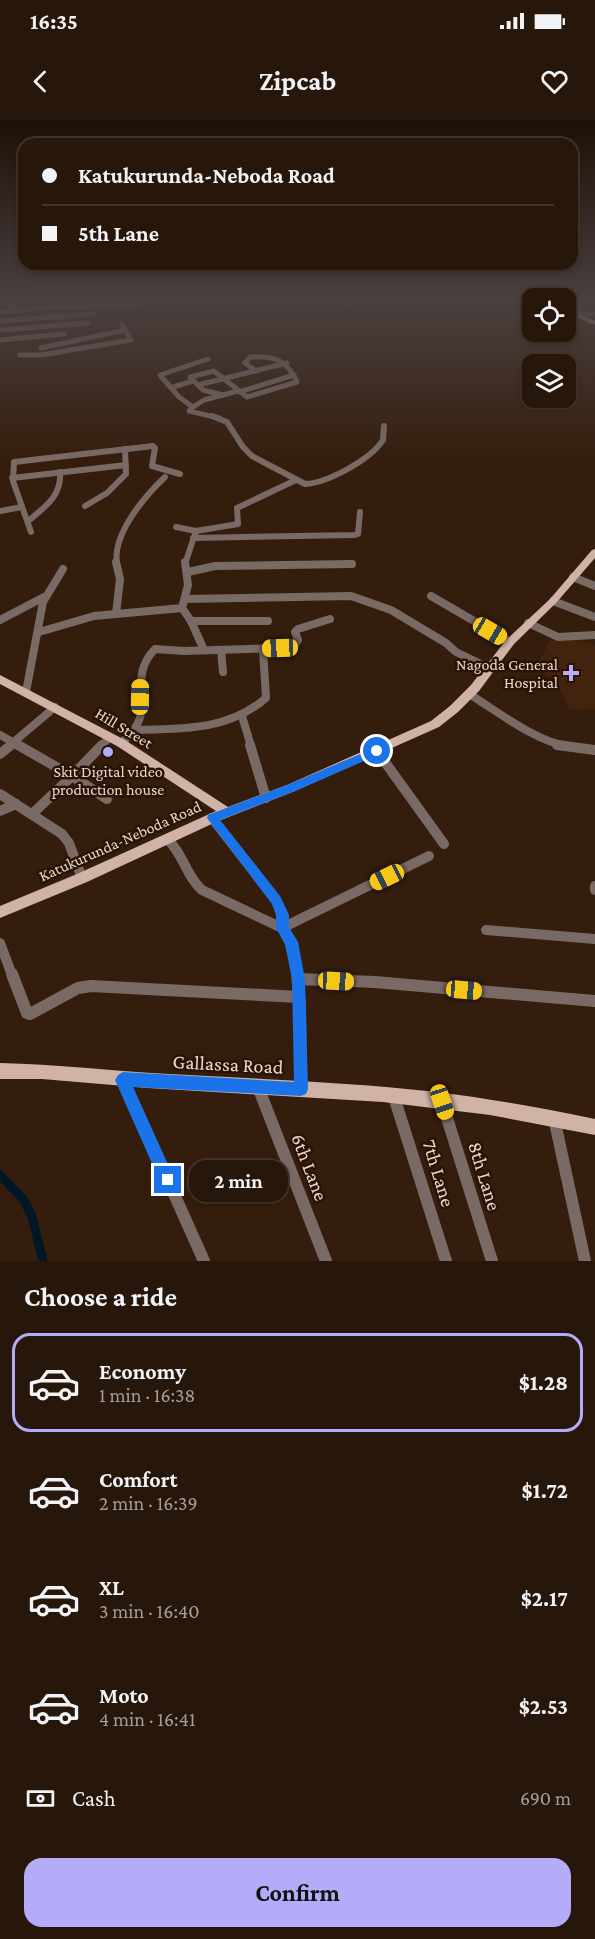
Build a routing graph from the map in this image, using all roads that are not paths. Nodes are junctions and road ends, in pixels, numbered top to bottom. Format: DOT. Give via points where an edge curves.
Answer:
graph roads {
  1 [pos="56,353"];
  2 [pos="20,355"];
  3 [pos="41,356"];
  4 [pos="208,359"];
  5 [pos="286,363"];
  6 [pos="256,371"];
  7 [pos="225,380"];
  8 [pos="195,383"];
  9 [pos="173,387"];
  10 [pos="238,391"];
  11 [pos="223,395"];
  12 [pos="193,407"];
  13 [pos="384,426"];
  14 [pos="125,449"];
  15 [pos="126,465"];
  16 [pos="60,472"];
  17 [pos="180,474"];
  18 [pos="165,477"];
  19 [pos="12,478"];
  20 [pos="296,480"];
  21 [pos="85,506"];
  22 [pos="22,507"];
  23 [pos="0,511"];
  24 [pos="360,512"];
  25 [pos="28,522"];
  26 [pos="176,527"];
  27 [pos="31,532"];
  28 [pos="194,534"];
  29 [pos="595,552"];
  30 [pos="352,564"];
  31 [pos="63,569"];
  32 [pos="188,572"];
  33 [pos="573,576"];
  34 [pos="595,586"];
  35 [pos="46,595"];
  36 [pos="431,596"];
  37 [pos="186,599"];
  38 [pos="553,601"];
  39 [pos="182,608"];
  40 [pos="116,614"];
  41 [pos="595,617"];
  42 [pos="330,619"];
  43 [pos="0,620"];
  44 [pos="191,621"];
  45 [pos="268,621"];
  46 [pos="528,623"];
  47 [pos="39,632"];
  48 [pos="595,635"];
  49 [pos="510,642"];
  50 [pos="263,649"];
  51 [pos="204,650"];
  52 [pos="221,650"];
  53 [pos="489,668"];
  54 [pos="223,672"];
  55 [pos="0,679"];
  56 [pos="26,692"];
  57 [pos="468,694"];
  58 [pos="55,707"];
  59 [pos="242,716"];
  60 [pos="137,730"];
  61 [pos="0,735"];
  62 [pos="110,737"];
  63 [pos="14,742"];
  64 [pos="121,743"];
  65 [pos="595,750"];
  66 [pos="377,751"];
  67 [pos="0,754"];
  68 [pos="72,776"];
  69 [pos="0,794"];
  70 [pos="266,798"];
  71 [pos="107,799"];
  72 [pos="16,804"];
  73 [pos="0,811"];
  74 [pos="227,812"];
  75 [pos="32,814"];
  76 [pos="212,818"];
  77 [pos="167,839"];
  78 [pos="444,844"];
  79 [pos="429,856"];
  80 [pos="82,878"];
  81 [pos="595,885"];
  82 [pos="595,890"];
  83 [pos="0,912"];
  84 [pos="282,928"];
  85 [pos="486,930"];
  86 [pos="595,939"];
  87 [pos="0,943"];
  88 [pos="298,979"];
  89 [pos="298,997"];
  90 [pos="595,1001"];
  91 [pos="0,1071"];
  92 [pos="123,1080"];
  93 [pos="258,1086"];
  94 [pos="301,1089"];
  95 [pos="394,1097"];
  96 [pos="442,1102"];
  97 [pos="554,1118"];
  98 [pos="595,1127"];
  99 [pos="204,1261"];
  100 [pos="326,1261"];
  101 [pos="446,1261"];
  102 [pos="492,1261"];
  103 [pos="585,1261"];
  1 -- 3 [label="street"];
  2 -- 3 [label="street"];
  4 -- 9 [label="street" via="160,375"];
  5 -- 6 [label="street"];
  5 -- 6 [label="street" via="277,357 250,357 245,363"];
  5 -- 10 [label="street" via="294,375"];
  6 -- 7 [label="street"];
  7 -- 8 [label="street"];
  7 -- 8 [label="street" via="212,370 191,376"];
  7 -- 10 [label="street"];
  8 -- 9 [label="street"];
  8 -- 11 [label="street"];
  9 -- 12 [label="street"];
  10 -- 11 [label="street"];
  11 -- 12 [label="street"];
  12 -- 20 [label="street" via="189,409 192,413 229,423 247,452"];
  13 -- 20 [label="street" via="381,444 353,466 308,484"];
  14 -- 15 [label="street"];
  14 -- 17 [label="street" via="154,447 152,466"];
  14 -- 19 [label="street" via="16,461"];
  15 -- 16 [label="street"];
  15 -- 21 [label="street" via="126,474 103,498"];
  16 -- 19 [label="street"];
  16 -- 25 [label="street" via="58,495"];
  18 -- 40 [label="street" via="144,499 119,540"];
  19 -- 22 [label="street"];
  20 -- 28 [label="street" via="237,508 238,524"];
  22 -- 23 [label="street"];
  22 -- 25 [label="street"];
  24 -- 28 [label="street" via="355,535"];
  25 -- 27 [label="street"];
  26 -- 28 [label="street"];
  28 -- 32 [label="street" via="185,561"];
  29 -- 33 [label="main road, Katukurunda-Neboda Road"];
  30 -- 32 [label="street" via="215,566"];
  31 -- 35 [label="street"];
  32 -- 37 [label="street"];
  33 -- 34 [label="street"];
  33 -- 38 [label="main road, Katukurunda-Neboda Road"];
  35 -- 43 [label="street"];
  35 -- 47 [label="street"];
  36 -- 49 [label="street"];
  37 -- 39 [label="street"];
  37 -- 53 [label="street" via="358,597 391,610 456,652"];
  38 -- 41 [label="street"];
  38 -- 46 [label="main road, Katukurunda-Neboda Road"];
  39 -- 40 [label="street"];
  39 -- 44 [label="street"];
  40 -- 47 [label="street" via="80,618"];
  42 -- 50 [label="street" via="298,629 295,645"];
  44 -- 45 [label="street"];
  44 -- 51 [label="street"];
  46 -- 48 [label="street" via="558,637"];
  46 -- 49 [label="main road, Katukurunda-Neboda Road"];
  47 -- 56 [label="street"];
  49 -- 53 [label="main road, Katukurunda-Neboda Road"];
  50 -- 52 [label="street"];
  50 -- 59 [label="street" via="266,698"];
  51 -- 52 [label="street"];
  51 -- 60 [label="street" via="152,651 141,670 141,718"];
  52 -- 54 [label="street"];
  53 -- 57 [label="main road, Katukurunda-Neboda Road"];
  55 -- 56 [label="main road, Hill Street"];
  56 -- 58 [label="main road, Hill Street"];
  57 -- 65 [label="street" via="557,745"];
  57 -- 66 [label="main road, Katukurunda-Neboda Road" via="435,724"];
  58 -- 62 [label="main road, Hill Street"];
  58 -- 63 [label="street"];
  59 -- 60 [label="street" via="204,727"];
  59 -- 70 [label="street"];
  60 -- 64 [label="street"];
  61 -- 63 [label="street"];
  62 -- 64 [label="main road, Hill Street"];
  62 -- 68 [label="street"];
  63 -- 67 [label="street"];
  63 -- 68 [label="street"];
  64 -- 74 [label="main road, Hill Street"];
  66 -- 70 [label="main road, Katukurunda-Neboda Road"];
  66 -- 78 [label="street"];
  68 -- 71 [label="street"];
  68 -- 75 [label="street"];
  69 -- 72 [label="street"];
  70 -- 74 [label="main road, Katukurunda-Neboda Road"];
  72 -- 73 [label="street"];
  72 -- 75 [label="street"];
  74 -- 76 [label="main road, Katukurunda-Neboda Road"];
  75 -- 80 [label="street" via="62,834"];
  76 -- 77 [label="main road, Katukurunda-Neboda Road"];
  76 -- 84 [label="street" via="276,900 283,915"];
  77 -- 80 [label="main road, Katukurunda-Neboda Road"];
  77 -- 84 [label="street" via="174,843 197,886 213,898"];
  79 -- 84 [label="street"];
  80 -- 83 [label="main road, Katukurunda-Neboda Road"];
  81 -- 82 [label="street"];
  84 -- 88 [label="street" via="291,942"];
  85 -- 86 [label="street"];
  87 -- 89 [label="street" via="30,1014 78,988 91,987"];
  88 -- 89 [label="street"];
  88 -- 90 [label="street"];
  89 -- 94 [label="street"];
  91 -- 92 [label="main road, Gallassa Road"];
  92 -- 93 [label="main road, Gallassa Road"];
  92 -- 99 [label="street"];
  93 -- 94 [label="main road, Gallassa Road"];
  93 -- 100 [label="street, 6th Lane"];
  94 -- 95 [label="main road, Gallassa Road"];
  95 -- 96 [label="main road, Gallassa Road"];
  95 -- 101 [label="street, 7th Lane"];
  96 -- 97 [label="main road, Gallassa Road"];
  96 -- 102 [label="street, 8th Lane"];
  97 -- 98 [label="main road, Gallassa Road"];
  97 -- 103 [label="street"];
}
